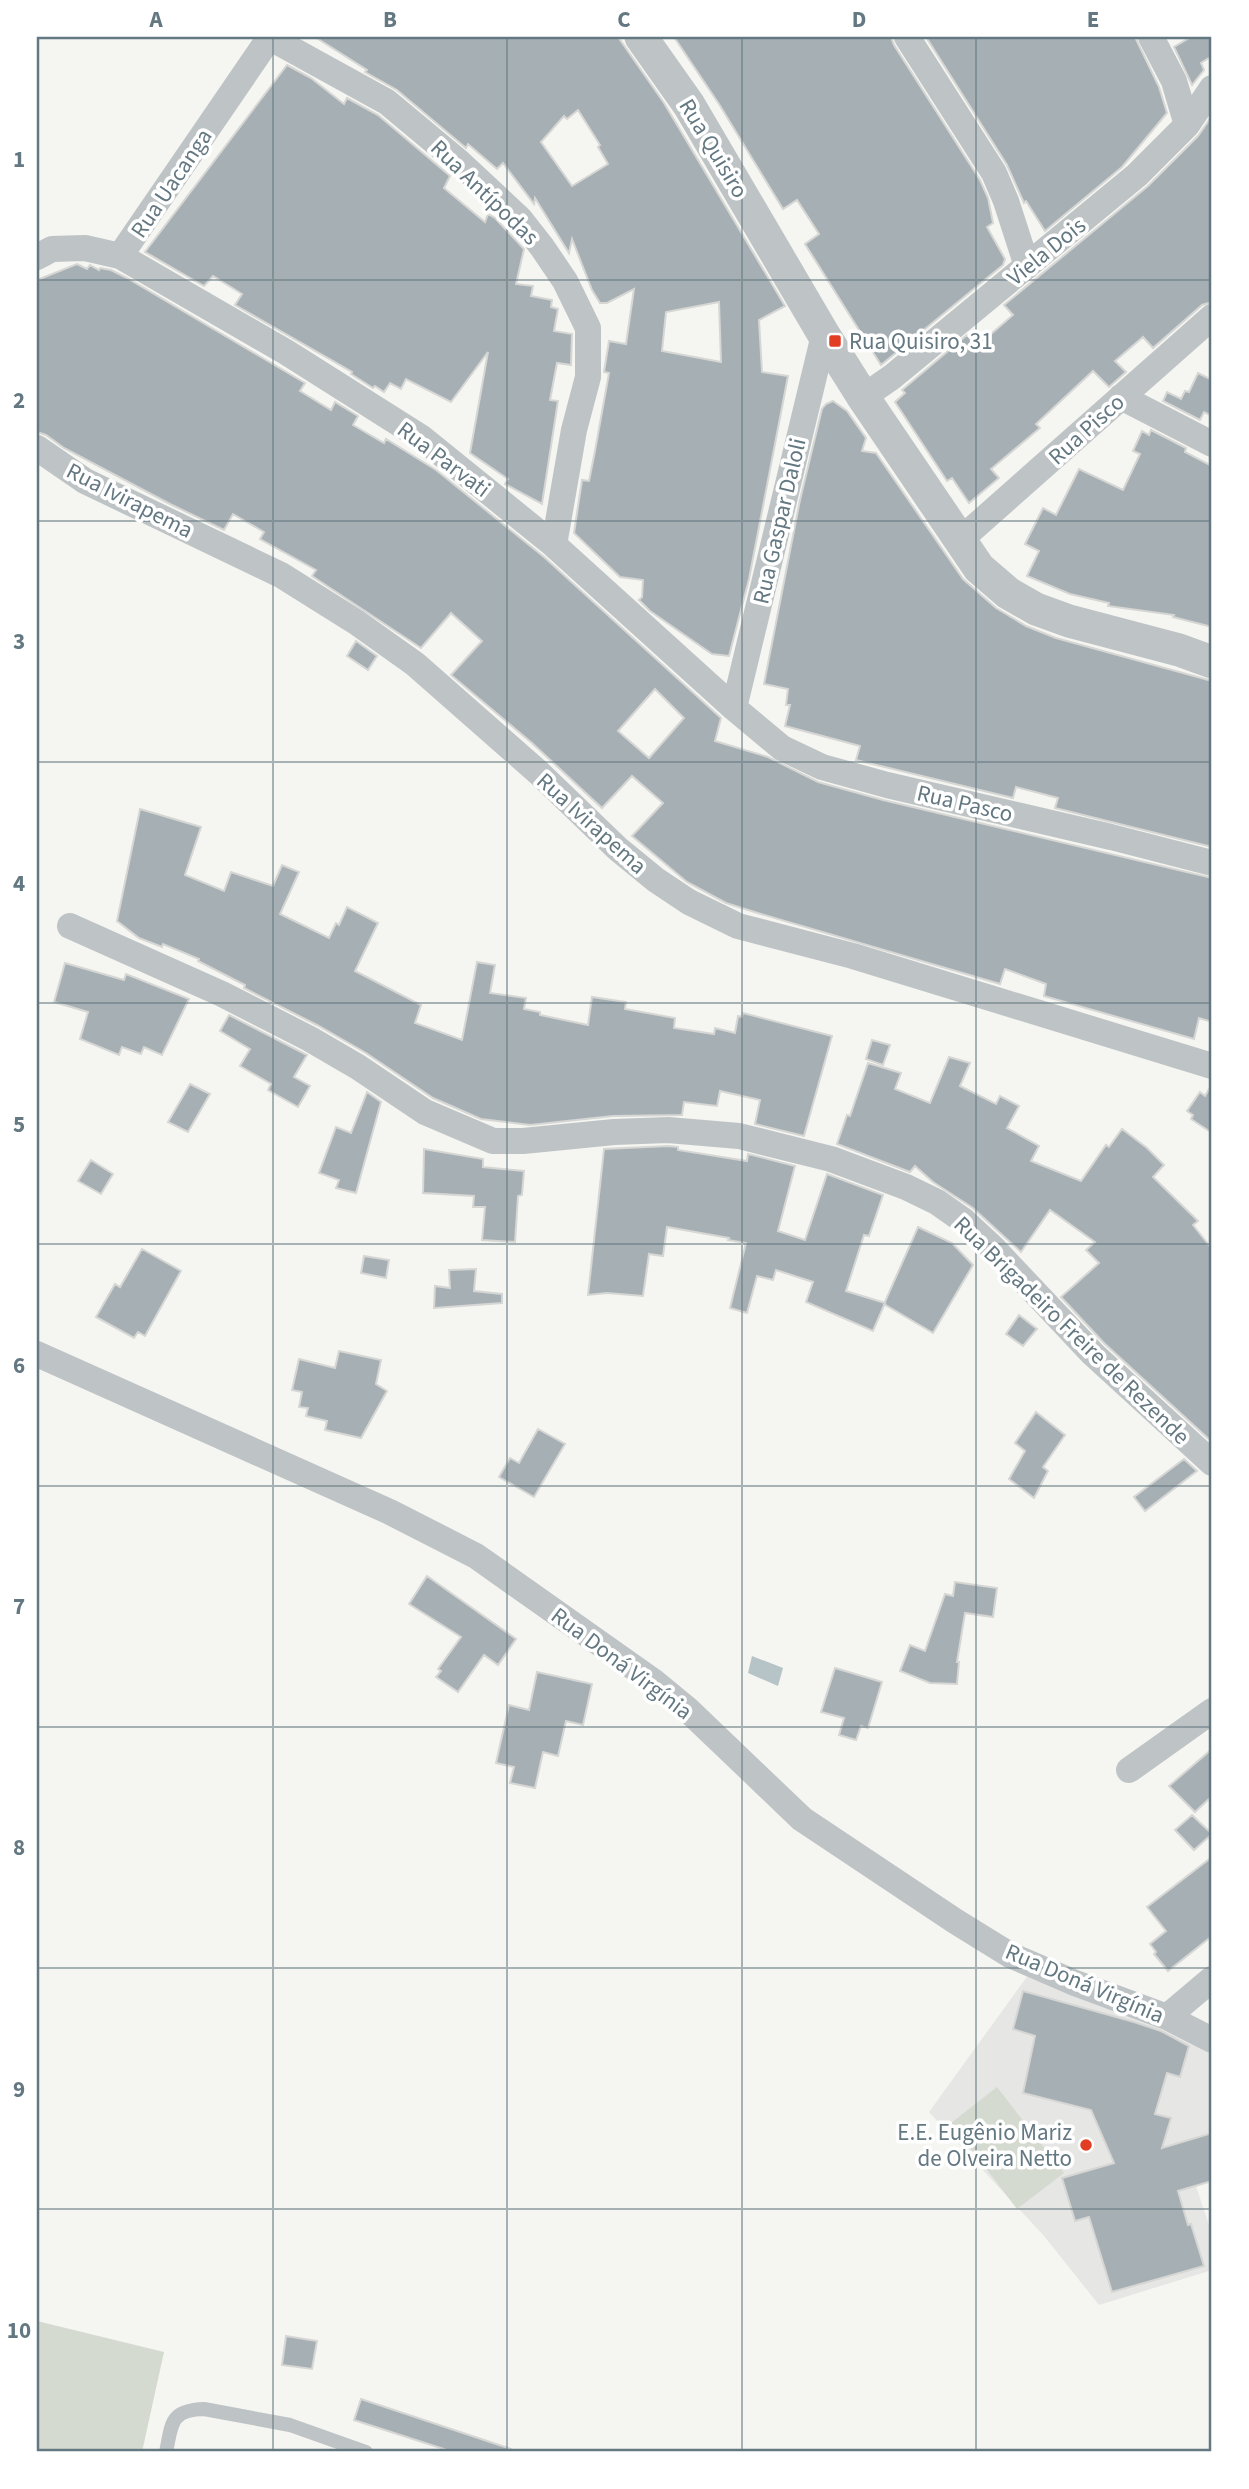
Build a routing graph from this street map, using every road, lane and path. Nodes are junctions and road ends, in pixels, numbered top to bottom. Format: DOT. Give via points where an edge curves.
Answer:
graph roads {
  1 [pos="270,37"];
  2 [pos="640,37"];
  3 [pos="907,37"];
  4 [pos="1151,37"];
  5 [pos="1212,88"];
  6 [pos="1187,125"];
  7 [pos="120,256"];
  8 [pos="37,257"];
  9 [pos="1027,266"];
  10 [pos="1212,317"];
  11 [pos="824,335"];
  12 [pos="863,397"];
  13 [pos="1121,397"];
  14 [pos="1212,444"];
  15 [pos="37,448"];
  16 [pos="960,541"];
  17 [pos="554,545"];
  18 [pos="1212,662"];
  19 [pos="734,708"];
  20 [pos="1212,863"];
  21 [pos="70,926"];
  22 [pos="1212,1066"];
  23 [pos="37,1354"];
  24 [pos="1212,1463"];
  25 [pos="1212,1712"];
  26 [pos="1129,1770"];
  27 [pos="1212,1979"];
  28 [pos="1167,2017"];
  29 [pos="1212,2040"];
  30 [pos="361,2451"];
  31 [pos="166,2452"];
  1 -- 7 [label="street, Rua Uacanga"];
  1 -- 17 [label="street, Rua Antípodas" via="387,102 460,162 520,219 565,281 588,328 588,377"];
  2 -- 11 [label="street, Rua Quisiro" via="689,105"];
  3 -- 9 [label="street" via="994,173"];
  4 -- 6 [label="street" via="1174,81"];
  5 -- 6 [label="street, Viela Dois"];
  6 -- 9 [label="street, Viela Dois" via="1137,176"];
  7 -- 8 [label="street, Rua Uacanga" via="85,248 52,249"];
  7 -- 17 [label="street, Rua Parvati" via="422,438"];
  9 -- 12 [label="street, Viela Dois"];
  10 -- 13 [label="street, Rua Pisco"];
  11 -- 12 [label="street, Rua Quisiro"];
  11 -- 19 [label="street, Rua Gaspar Daloli"];
  12 -- 16 [label="street, Rua Quisiro"];
  13 -- 14 [label="street"];
  13 -- 16 [label="street, Rua Pisco"];
  15 -- 22 [label="street, Rua Ivirapema" via="85,481 281,575 356,622 415,664 618,849 689,902 738,926 853,956"];
  16 -- 18 [label="street, Rua Quisiro" via="979,568 1036,609"];
  17 -- 19 [label="street, Rua Parvati"];
  19 -- 20 [label="street, Rua Pasco" via="782,748 822,767"];
  21 -- 24 [label="street, Rua Brigadeiro Freire de Rezende" via="222,994 322,1046 425,1112 493,1141 668,1130 739,1136 831,1159 906,1187 964,1221 1093,1354"];
  23 -- 28 [label="street, Rua Doná Virgínia" via="390,1511 476,1556 653,1681 802,1819 954,1921 1010,1955"];
  25 -- 26 [label="street"];
  27 -- 28 [label="street"];
  28 -- 29 [label="street, Rua Doná Virgínia"];
  30 -- 31 [label="lane" via="290,2424 191,2409 172,2421"];
}
